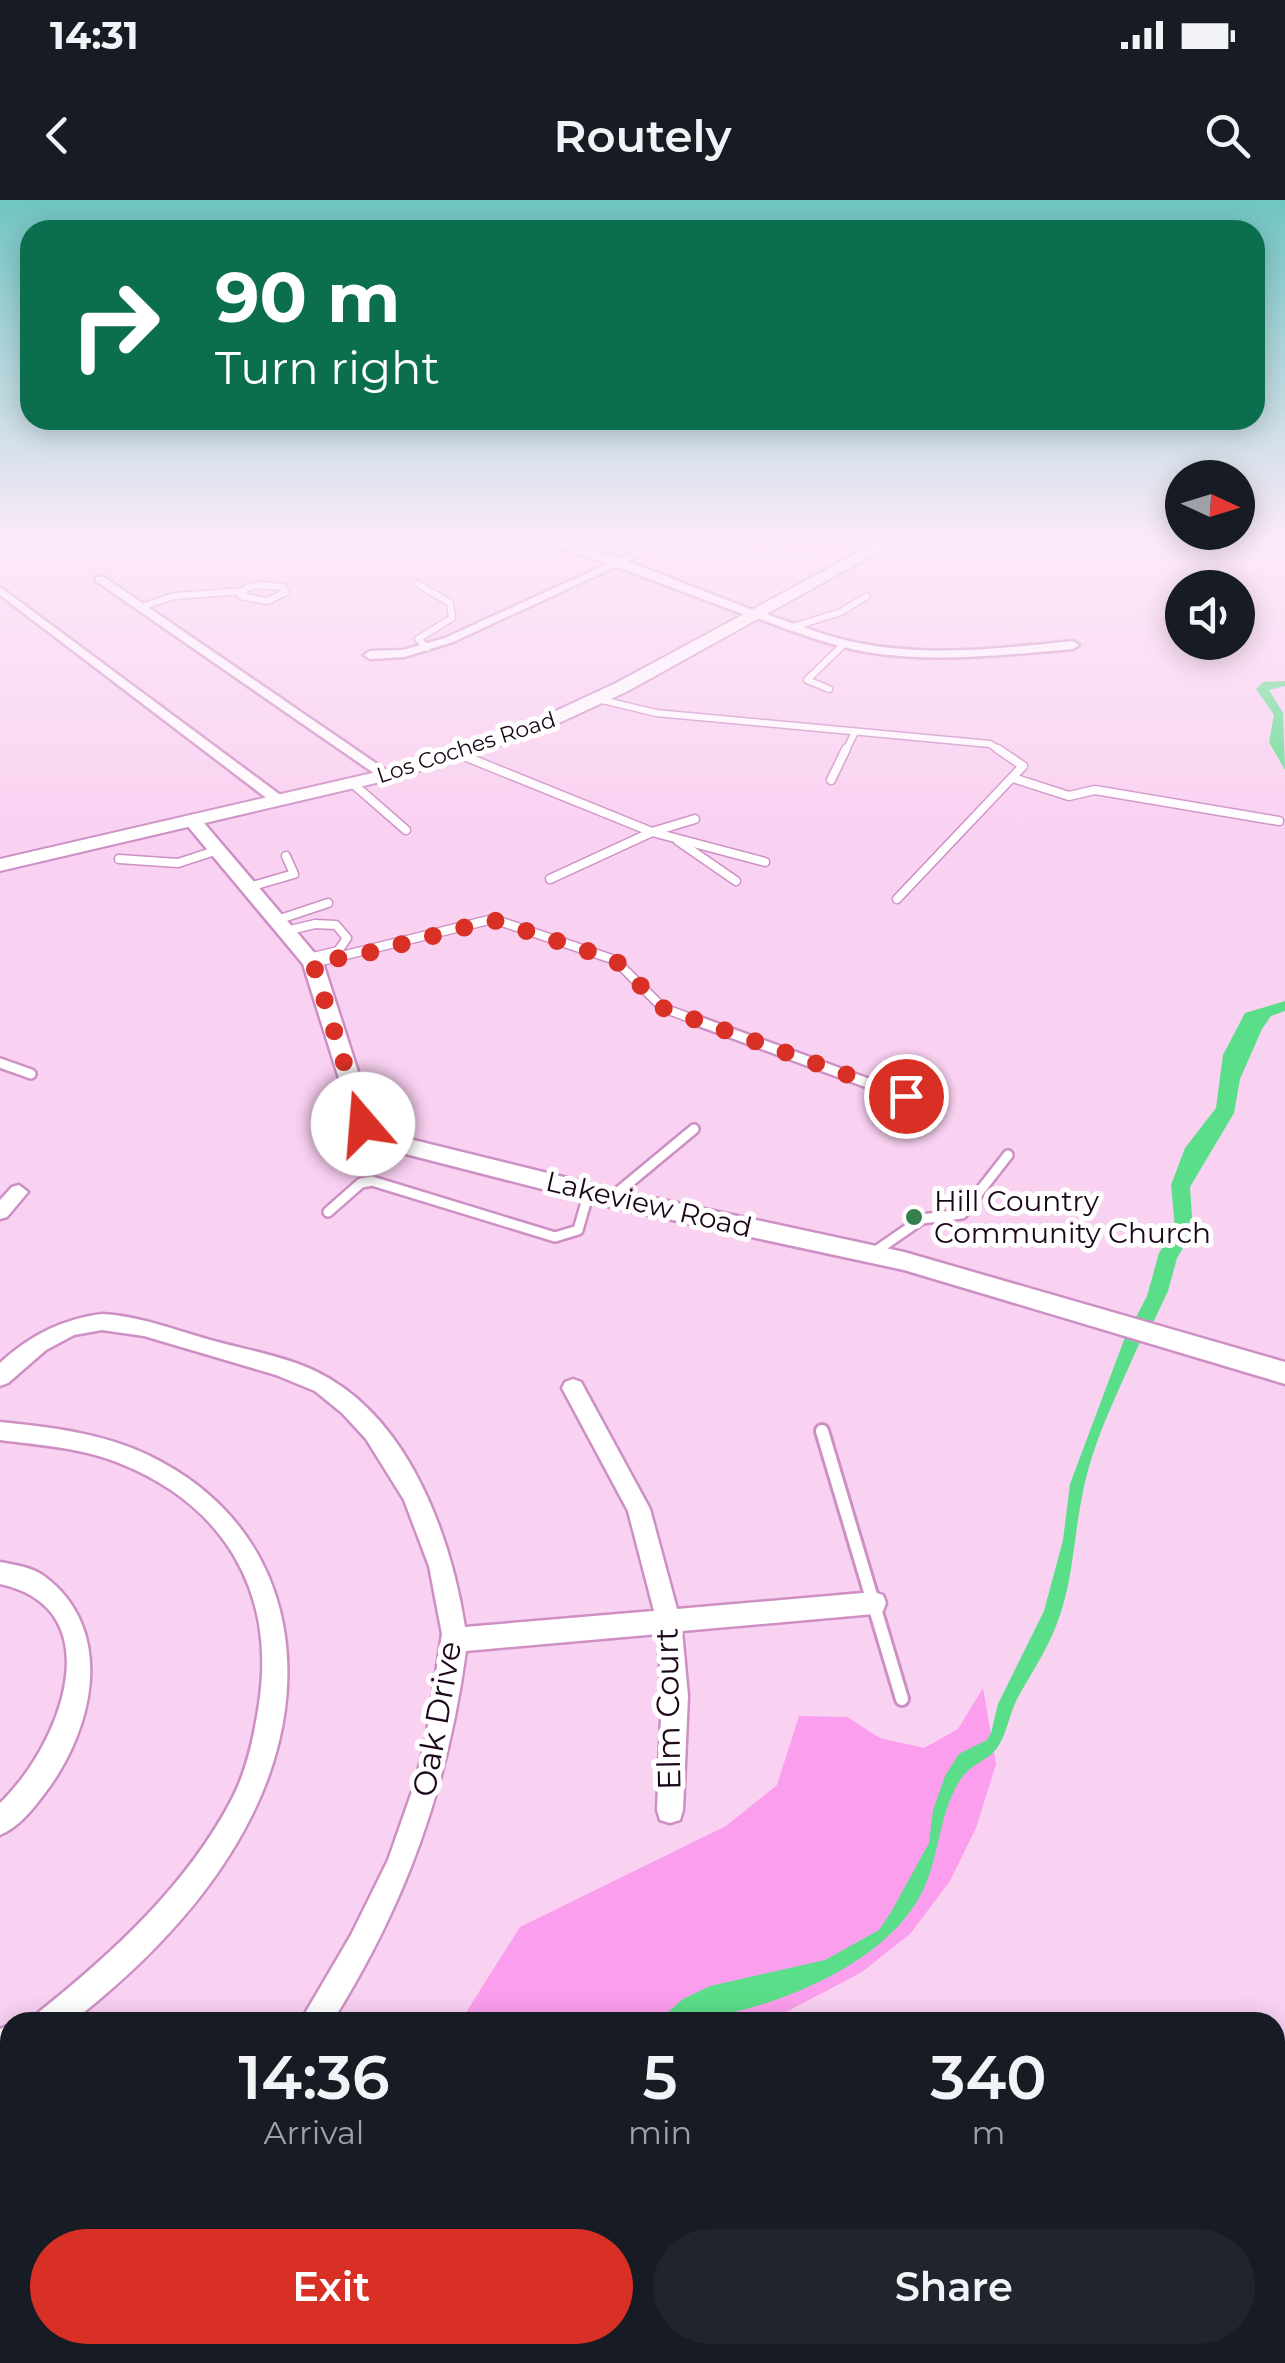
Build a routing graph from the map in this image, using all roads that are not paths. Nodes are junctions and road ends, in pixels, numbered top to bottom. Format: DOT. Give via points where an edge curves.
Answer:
graph roads {
  1 [pos="63,638"];
  2 [pos="186,638"];
  3 [pos="420,638"];
  4 [pos="449,638"];
  5 [pos="709,638"];
  6 [pos="827,638"];
  7 [pos="844,644"];
  8 [pos="1074,645"];
  9 [pos="427,648"];
  10 [pos="370,656"];
  11 [pos="829,688"];
  12 [pos="598,699"];
  13 [pos="855,732"];
  14 [pos="459,754"];
  15 [pos="386,775"];
  16 [pos="1012,778"];
  17 [pos="831,780"];
  18 [pos="352,784"];
  19 [pos="278,800"];
  20 [pos="192,820"];
  21 [pos="695,820"];
  22 [pos="1279,821"];
  23 [pos="406,830"];
  24 [pos="652,832"];
  25 [pos="674,836"];
  26 [pos="218,850"];
  27 [pos="286,856"];
  28 [pos="119,860"];
  29 [pos="766,862"];
  30 [pos="0,865"];
  31 [pos="550,878"];
  32 [pos="736,882"];
  33 [pos="249,887"];
  34 [pos="898,900"];
  35 [pos="328,903"];
  36 [pos="281,926"];
  37 [pos="310,961"];
  38 [pos="0,1063"];
  39 [pos="31,1074"];
  40 [pos="922,1076"];
  41 [pos="694,1129"];
  42 [pos="1008,1155"];
  43 [pos="19,1192"];
  44 [pos="600,1195"];
  45 [pos="0,1212"];
  46 [pos="328,1212"];
  47 [pos="872,1254"];
  48 [pos="1285,1374"];
  49 [pos="0,1377"];
  50 [pos="573,1388"];
  51 [pos="822,1431"];
  52 [pos="0,1432"];
  53 [pos="0,1572"];
  54 [pos="874,1604"];
  55 [pos="668,1623"];
  56 [pos="454,1640"];
  57 [pos="902,1699"];
  58 [pos="670,1810"];
  59 [pos="0,1821"];
  60 [pos="62,2012"];
  61 [pos="320,2012"];
  1 -- 19 [label="street"];
  2 -- 15 [label="street"];
  3 -- 9 [label="lane"];
  4 -- 9 [label="street"];
  5 -- 12 [label="main road, Los Coches Road"];
  6 -- 7 [label="street"];
  7 -- 8 [label="street" via="935,655"];
  7 -- 11 [label="lane" via="807,680"];
  9 -- 10 [label="street"];
  12 -- 13 [label="lane" via="656,712"];
  12 -- 14 [label="main road, Los Coches Road"];
  13 -- 16 [label="lane" via="990,744 1023,766"];
  13 -- 17 [label="lane"];
  14 -- 15 [label="main road, Los Coches Road"];
  14 -- 24 [label="lane"];
  15 -- 18 [label="main road, Los Coches Road"];
  16 -- 22 [label="lane" via="1069,796 1095,790"];
  16 -- 34 [label="lane"];
  18 -- 19 [label="main road, Los Coches Road"];
  18 -- 23 [label="lane"];
  19 -- 20 [label="main road, Los Coches Road"];
  20 -- 26 [label="street, Lakeview Road"];
  20 -- 30 [label="main road, Los Coches Road"];
  21 -- 24 [label="lane"];
  24 -- 25 [label="lane"];
  24 -- 31 [label="lane"];
  25 -- 29 [label="lane"];
  25 -- 32 [label="lane"];
  26 -- 28 [label="lane" via="178,864"];
  26 -- 33 [label="street, Lakeview Road"];
  27 -- 33 [label="lane" via="294,874"];
  33 -- 36 [label="street, Lakeview Road"];
  35 -- 36 [label="lane"];
  36 -- 37 [label="street, Lakeview Road"];
  36 -- 37 [label="lane" via="336,925 347,938 338,952"];
  37 -- 40 [label="lane" via="493,920 615,960 663,1008 906,1096"];
  37 -- 44 [label="street, Lakeview Road" via="367,1136"];
  38 -- 39 [label="lane"];
  41 -- 44 [label="lane"];
  42 -- 47 [label="lane" via="962,1214 922,1218"];
  43 -- 45 [label="street"];
  44 -- 46 [label="lane" via="578,1230 555,1237 372,1180"];
  44 -- 47 [label="street, Lakeview Road"];
  47 -- 48 [label="street, Lakeview Road"];
  49 -- 56 [label="street, Oak Drive" via="23,1352 62,1330 118,1322 321,1384 366,1426 411,1492 442,1569"];
  50 -- 55 [label="street, Elm Court" via="639,1509"];
  51 -- 54 [label="lane"];
  52 -- 60 [label="street" via="66,1438 140,1462 208,1504 249,1553 274,1614 278,1681 258,1770 237,1816 183,1898 120,1966"];
  53 -- 59 [label="street" via="33,1582 54,1600 75,1635 80,1686 63,1744 22,1804"];
  54 -- 55 [label="street"];
  54 -- 57 [label="lane"];
  55 -- 56 [label="street"];
  55 -- 58 [label="street, Elm Court" via="675,1696"];
  56 -- 61 [label="street, Oak Drive" via="441,1732 416,1826 374,1926"];
}
